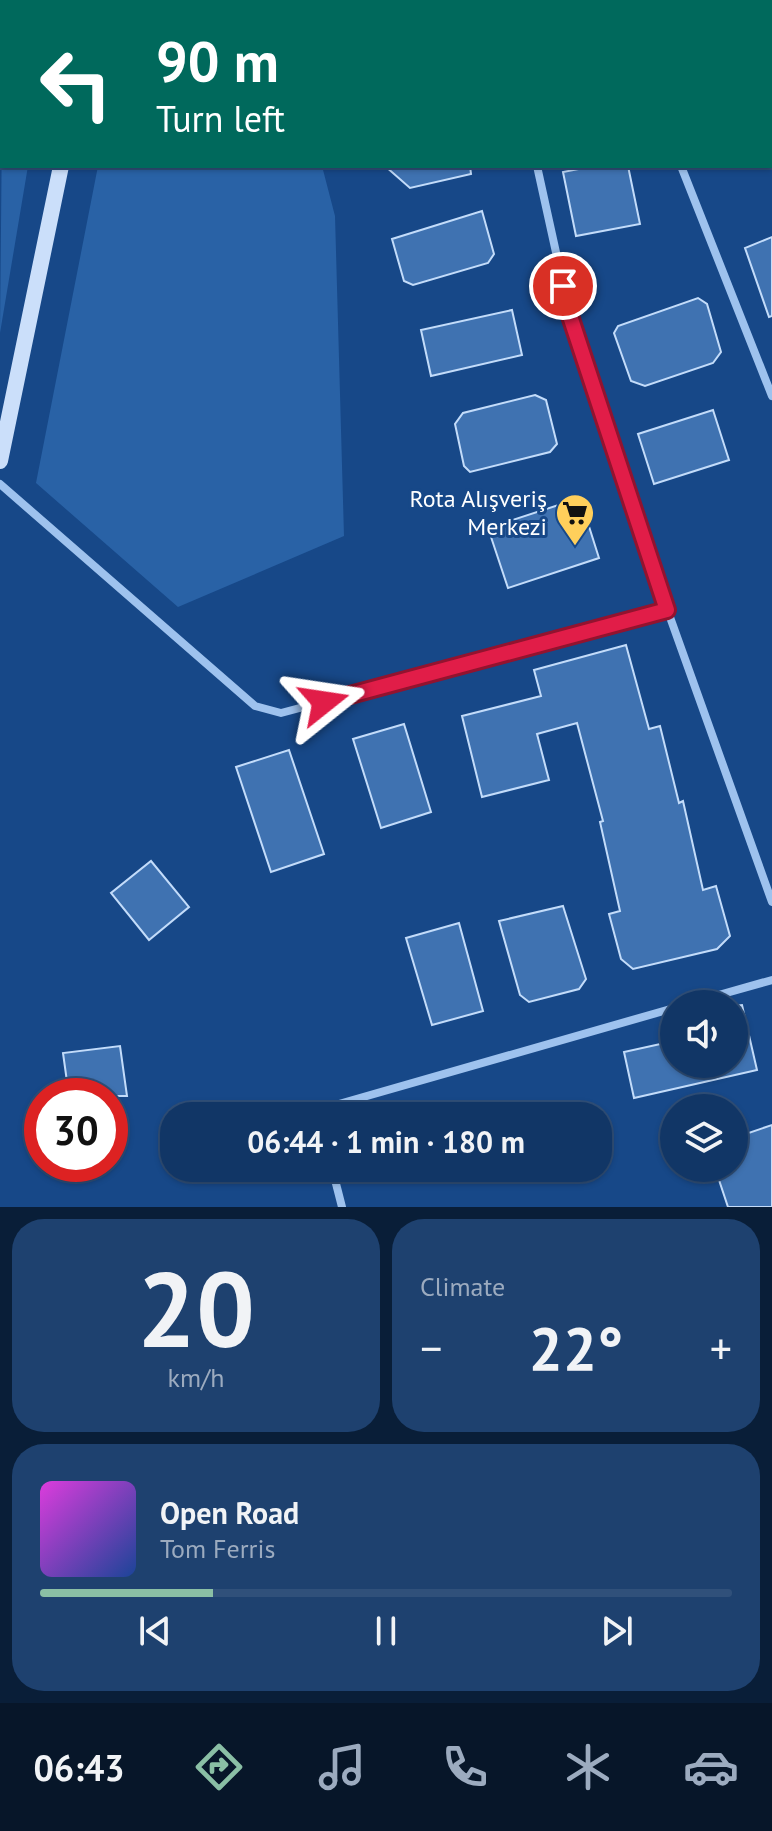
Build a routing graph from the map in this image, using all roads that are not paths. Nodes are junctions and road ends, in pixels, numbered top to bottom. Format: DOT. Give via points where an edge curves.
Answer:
graph roads {
  1 [pos="61,168"];
  2 [pos="537,168"];
  3 [pos="682,168"];
  4 [pos="772,396"];
  5 [pos="0,461"];
  6 [pos="0,484"];
  7 [pos="667,610"];
  8 [pos="772,902"];
  9 [pos="772,980"];
  10 [pos="737,990"];
  11 [pos="660,1012"];
  12 [pos="346,1102"];
  13 [pos="336,1182"];
  14 [pos="342,1207"];
  1 -- 5 [label="street"];
  2 -- 7 [label="street" via="570,316"];
  3 -- 4 [label="street"];
  6 -- 7 [label="street" via="255,706 281,713"];
  7 -- 8 [label="street"];
  9 -- 10 [label="street"];
  11 -- 12 [label="street"];
  13 -- 14 [label="street"];
}
